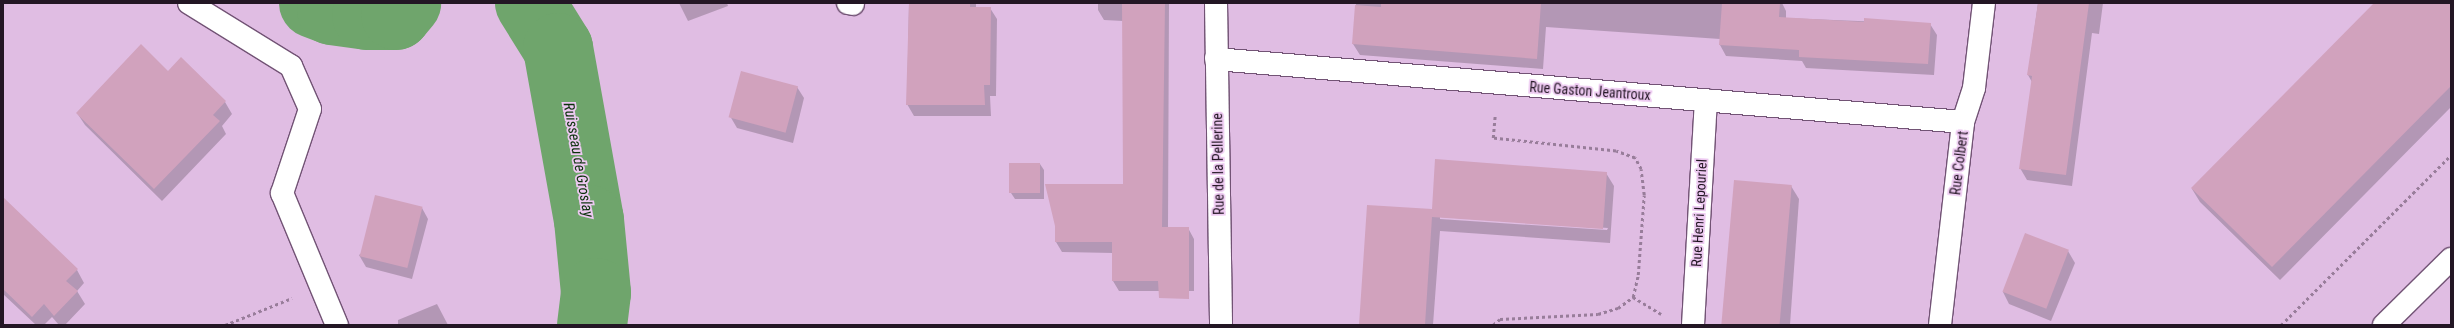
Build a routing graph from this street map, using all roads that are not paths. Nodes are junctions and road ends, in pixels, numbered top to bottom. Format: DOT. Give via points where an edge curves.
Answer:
graph roads {
  1 [pos="189,3"];
  2 [pos="1216,3"];
  3 [pos="1984,3"];
  4 [pos="1216,59"];
  5 [pos="1706,100"];
  6 [pos="1963,122"];
  7 [pos="2451,259"];
  8 [pos="337,325"];
  9 [pos="1221,325"];
  10 [pos="1692,325"];
  11 [pos="1940,325"];
  12 [pos="2384,325"];
  1 -- 8 [label="street" via="291,66 310,109 282,193"];
  2 -- 4 [label="street, Rue de la Pellerine"];
  3 -- 6 [label="street, Rue Colbert" via="1974,88"];
  4 -- 5 [label="street, Rue Gaston Jeantroux"];
  4 -- 9 [label="street, Rue de la Pellerine"];
  5 -- 6 [label="street, Rue Gaston Jeantroux"];
  5 -- 10 [label="street, Rue Henri Lepouriel"];
  6 -- 11 [label="street, Rue Colbert"];
  7 -- 12 [label="street"];
}
